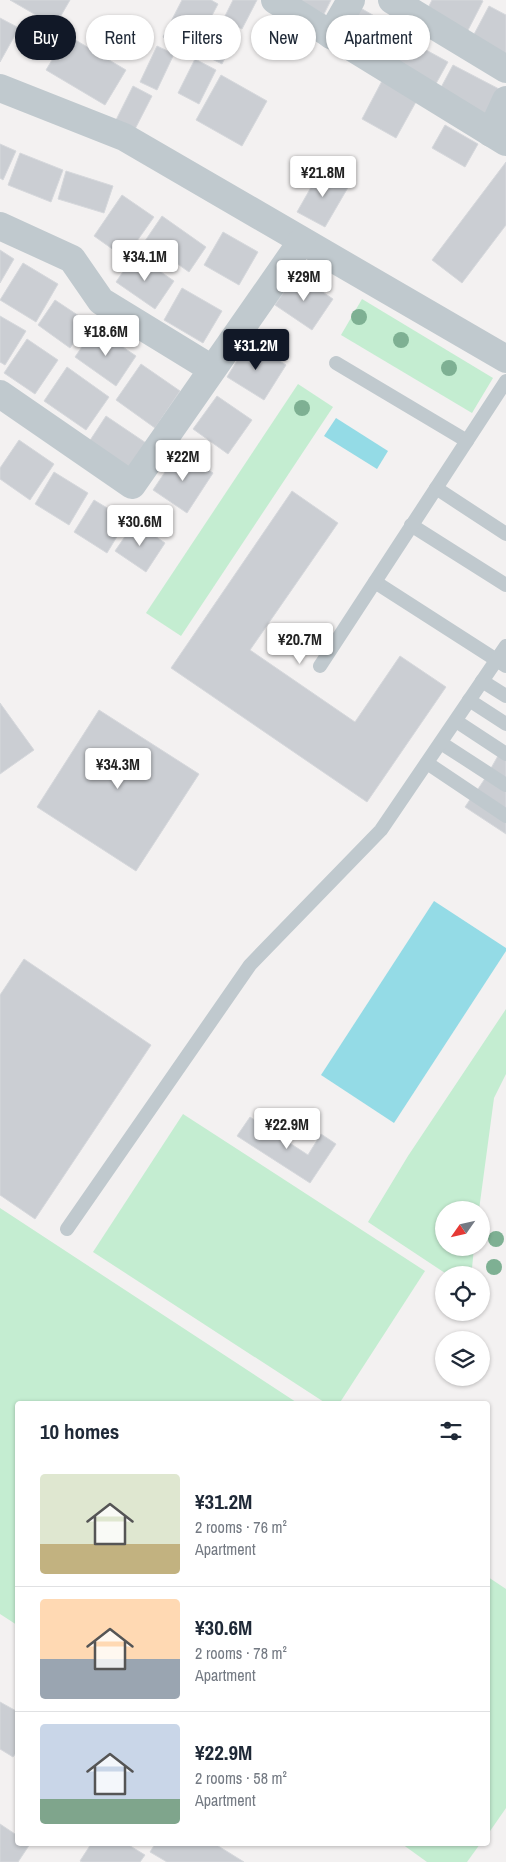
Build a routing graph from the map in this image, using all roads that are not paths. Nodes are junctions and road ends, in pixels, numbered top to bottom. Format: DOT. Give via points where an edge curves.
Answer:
graph roads {
  1 [pos="275,0"];
  2 [pos="351,0"];
  3 [pos="392,0"];
  4 [pos="342,15"];
  5 [pos="326,32"];
  6 [pos="372,60"];
  7 [pos="506,69"];
  8 [pos="0,88"];
  9 [pos="506,100"];
  10 [pos="499,138"];
  11 [pos="0,226"];
  12 [pos="302,241"];
  13 [pos="506,359"];
  14 [pos="336,363"];
  15 [pos="212,369"];
  16 [pos="506,381"];
  17 [pos="0,394"];
  18 [pos="467,441"];
  19 [pos="436,488"];
  20 [pos="411,525"];
  21 [pos="506,534"];
  22 [pos="375,582"];
  23 [pos="506,584"];
  24 [pos="506,646"];
  25 [pos="501,663"];
  26 [pos="320,666"];
  27 [pos="482,681"];
  28 [pos="506,696"];
  29 [pos="469,700"];
  30 [pos="456,721"];
  31 [pos="506,724"];
  32 [pos="441,743"];
  33 [pos="506,754"];
  34 [pos="427,763"];
  35 [pos="506,785"];
  36 [pos="506,816"];
  37 [pos="67,1229"];
  1 -- 5 [label="street"];
  2 -- 4 [label="street"];
  3 -- 7 [label="street"];
  6 -- 10 [label="street"];
  8 -- 12 [label="street" via="124,136"];
  9 -- 10 [label="street"];
  11 -- 15 [label="street" via="72,259 101,301"];
  12 -- 13 [label="street"];
  12 -- 15 [label="street"];
  14 -- 18 [label="lane"];
  15 -- 17 [label="street" via="132,485"];
  16 -- 18 [label="lane"];
  18 -- 19 [label="lane"];
  19 -- 20 [label="lane"];
  19 -- 21 [label="lane"];
  20 -- 22 [label="lane"];
  20 -- 23 [label="lane"];
  22 -- 25 [label="lane"];
  22 -- 26 [label="lane"];
  24 -- 25 [label="lane"];
  25 -- 27 [label="lane"];
  27 -- 28 [label="lane"];
  27 -- 29 [label="lane"];
  29 -- 30 [label="lane"];
  29 -- 31 [label="lane"];
  30 -- 32 [label="lane"];
  30 -- 33 [label="lane"];
  32 -- 34 [label="lane"];
  32 -- 35 [label="lane"];
  34 -- 36 [label="lane"];
  34 -- 37 [label="lane" via="381,830 250,965"];
}
